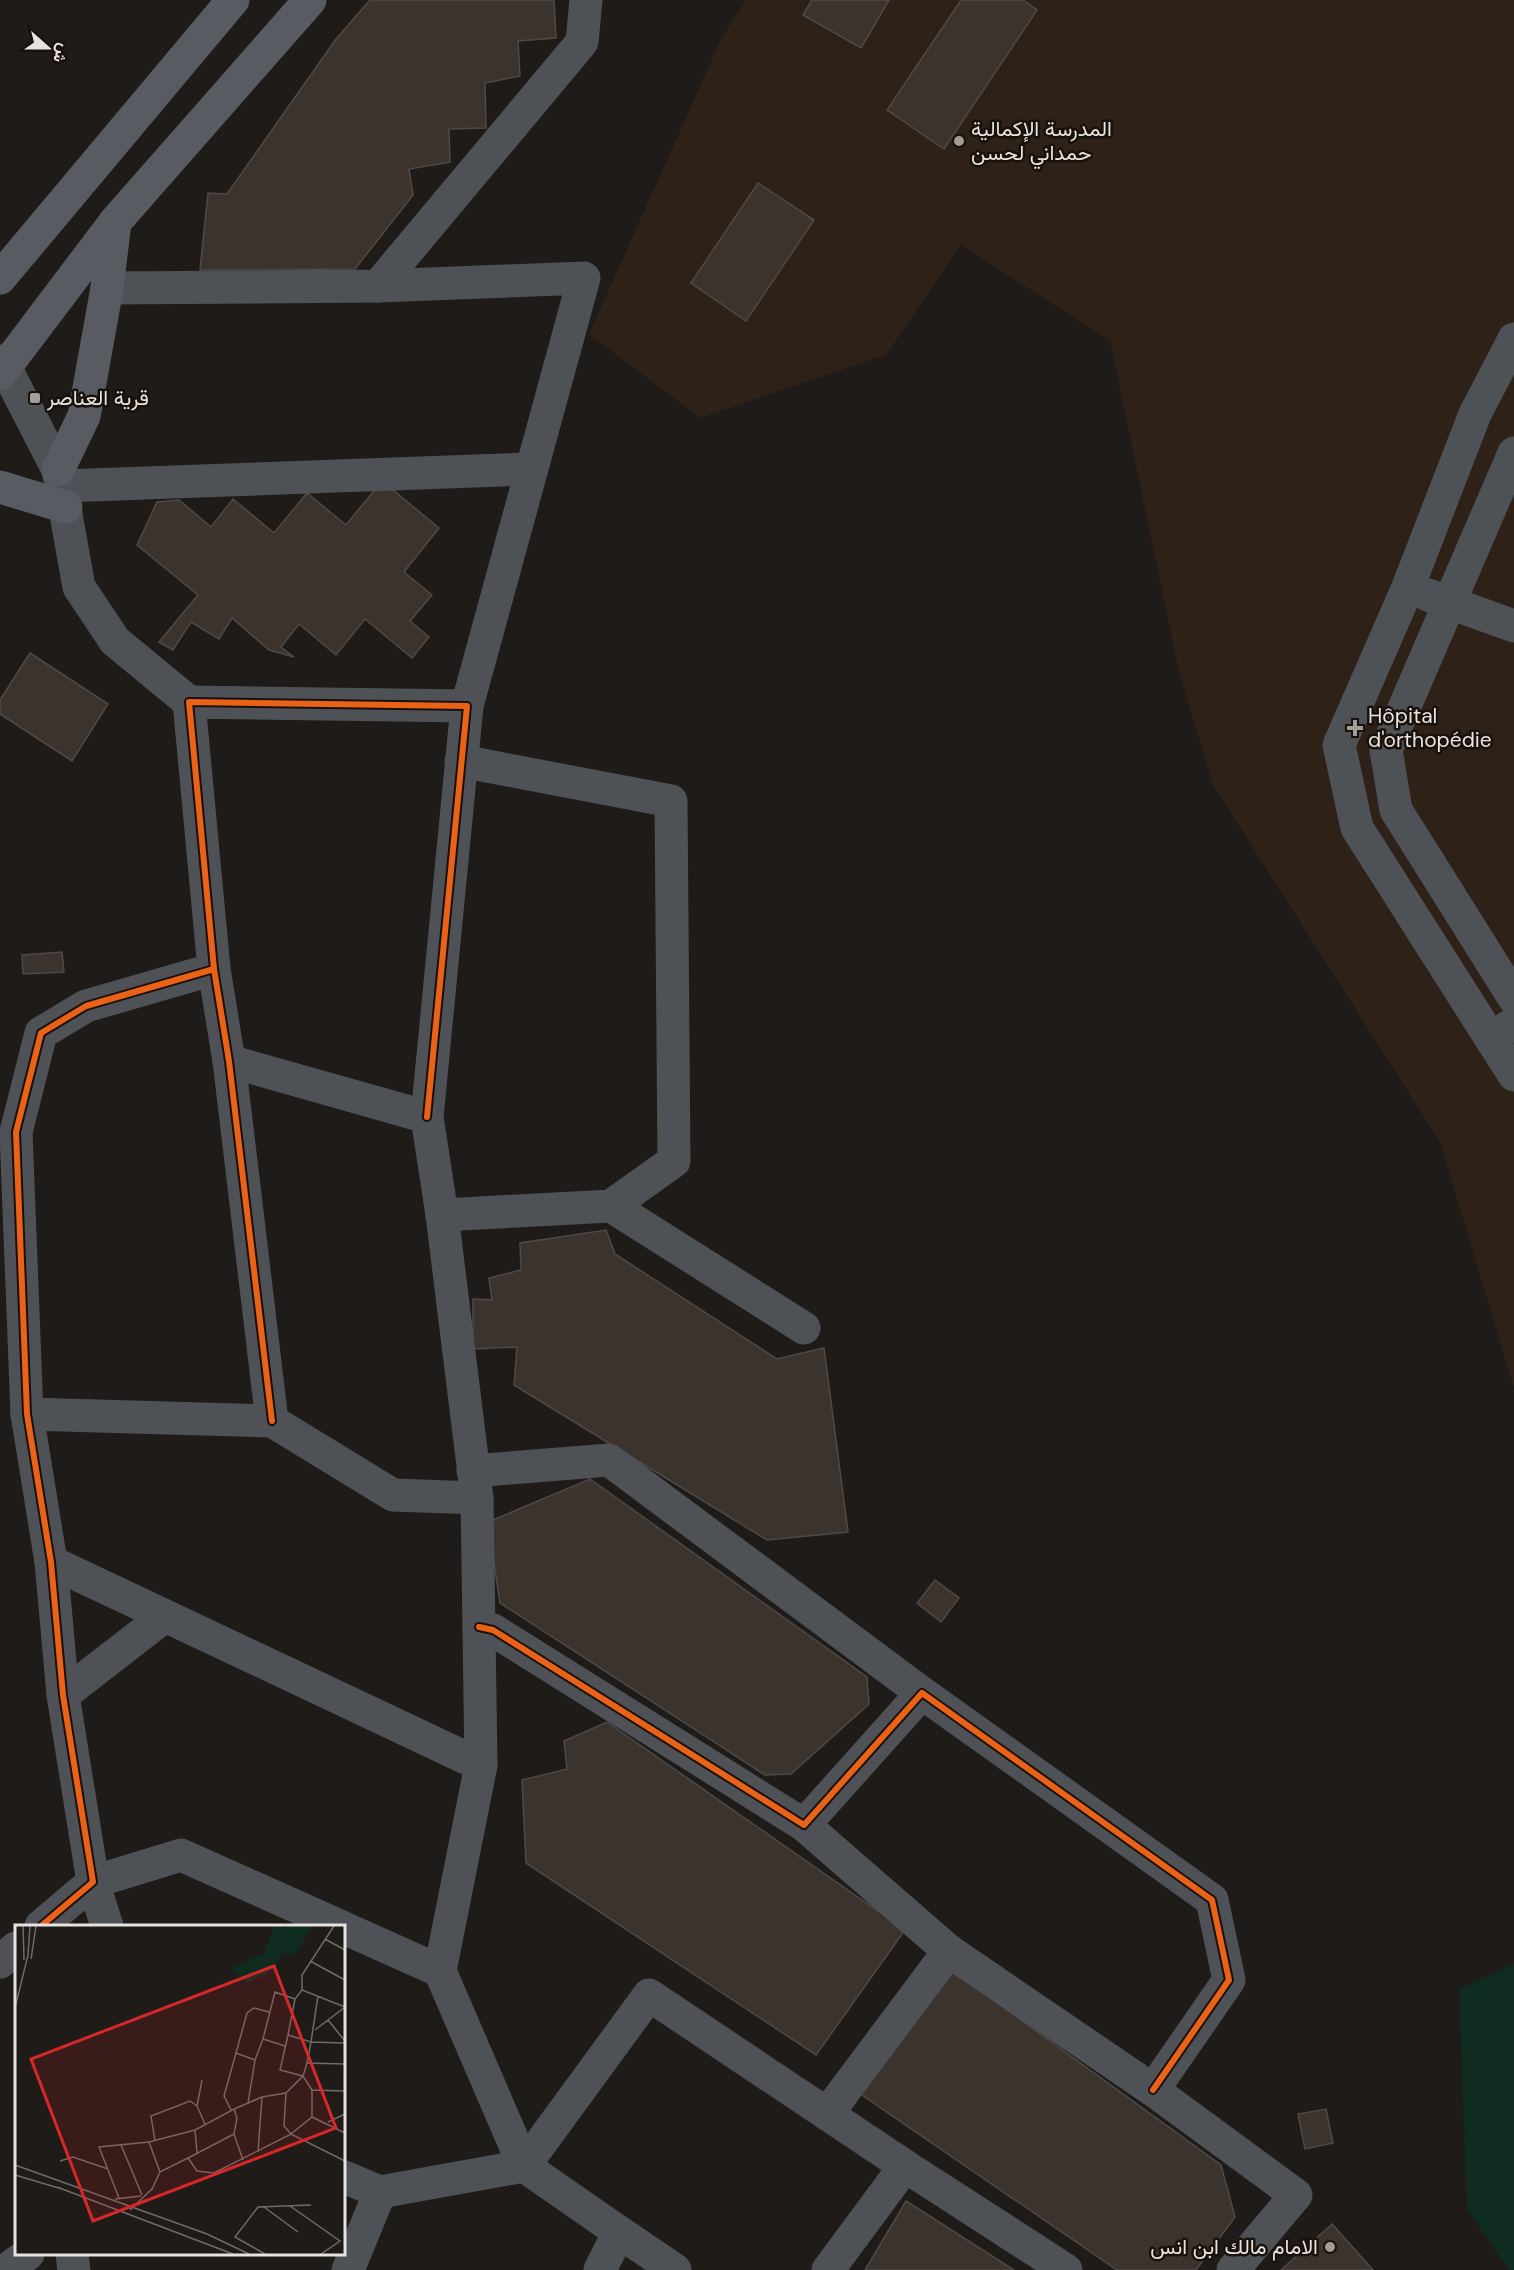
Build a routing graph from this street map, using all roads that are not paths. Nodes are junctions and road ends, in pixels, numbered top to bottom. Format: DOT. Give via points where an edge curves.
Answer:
graph roads {
  1 [pos="233,0"];
  2 [pos="310,0"];
  3 [pos="586,0"];
  4 [pos="115,222"];
  5 [pos="0,278"];
  6 [pos="378,286"];
  7 [pos="107,288"];
  8 [pos="1514,339"];
  9 [pos="2,367"];
  10 [pos="1514,453"];
  11 [pos="531,469"];
  12 [pos="0,487"];
  13 [pos="62,488"];
  14 [pos="1408,587"];
  15 [pos="1448,603"];
  16 [pos="1514,626"];
  17 [pos="189,702"];
  18 [pos="467,706"];
  19 [pos="462,761"];
  20 [pos="214,969"];
  21 [pos="1514,998"];
  22 [pos="1503,1031"];
  23 [pos="229,1061"];
  24 [pos="1514,1075"];
  25 [pos="427,1117"];
  26 [pos="611,1206"];
  27 [pos="442,1215"];
  28 [pos="804,1328"];
  29 [pos="27,1414"];
  30 [pos="272,1421"];
  31 [pos="475,1484"];
  32 [pos="51,1562"];
  33 [pos="165,1616"];
  34 [pos="479,1627"];
  35 [pos="922,1693"];
  36 [pos="63,1695"];
  37 [pos="481,1765"];
  38 [pos="804,1825"];
  39 [pos="93,1882"];
  40 [pos="42,1925"];
  41 [pos="107,1925"];
  42 [pos="337,1925"];
  43 [pos="345,1928"];
  44 [pos="15,1949"];
  45 [pos="949,1951"];
  46 [pos="0,1962"];
  47 [pos="440,1971"];
  48 [pos="1153,2090"];
  49 [pos="827,2114"];
  50 [pos="524,2166"];
  51 [pos="904,2166"];
  52 [pos="345,2177"];
  53 [pos="380,2192"];
  54 [pos="619,2232"];
  55 [pos="25,2255"];
  56 [pos="72,2255"];
  57 [pos="6,2270"];
  58 [pos="74,2270"];
  59 [pos="348,2270"];
  60 [pos="600,2270"];
  61 [pos="675,2270"];
  62 [pos="828,2270"];
  63 [pos="1066,2270"];
  64 [pos="1233,2270"];
  1 -- 5 [label="main road"];
  2 -- 4 [label="main road"];
  3 -- 6 [label="street" via="582,42"];
  4 -- 7 [label="main road"];
  4 -- 9 [label="main road"];
  6 -- 7 [label="street"];
  6 -- 11 [label="street" via="584,278"];
  7 -- 13 [label="main road" via="84,416"];
  8 -- 14 [label="street" via="1475,414"];
  9 -- 13 [label="street"];
  10 -- 15 [label="street"];
  11 -- 13 [label="street"];
  11 -- 18 [label="street"];
  12 -- 13 [label="main road"];
  13 -- 17 [label="street" via="79,587 116,641"];
  14 -- 15 [label="street"];
  14 -- 22 [label="street" via="1339,745 1357,828"];
  15 -- 16 [label="street"];
  15 -- 21 [label="street" via="1386,750 1396,810"];
  17 -- 18 [label="street"];
  17 -- 20 [label="street"];
  18 -- 19 [label="street"];
  19 -- 25 [label="street"];
  19 -- 26 [label="street" via="671,801 674,1161"];
  20 -- 23 [label="street"];
  20 -- 29 [label="street" via="86,1006 41,1034 16,1132"];
  22 -- 24 [label="street"];
  23 -- 25 [label="street"];
  23 -- 30 [label="street"];
  25 -- 27 [label="street"];
  26 -- 27 [label="street"];
  26 -- 28 [label="street"];
  27 -- 31 [label="street"];
  29 -- 30 [label="street"];
  29 -- 32 [label="street"];
  30 -- 31 [label="street" via="393,1495"];
  31 -- 34 [label="street"];
  31 -- 35 [label="street" via="609,1460"];
  32 -- 33 [label="street"];
  32 -- 36 [label="street"];
  33 -- 36 [label="street"];
  33 -- 37 [label="street"];
  34 -- 37 [label="street"];
  34 -- 38 [label="street" via="492,1630"];
  35 -- 38 [label="street"];
  35 -- 48 [label="street" via="1212,1900 1229,1980"];
  36 -- 39 [label="street"];
  37 -- 47 [label="street"];
  38 -- 45 [label="street"];
  39 -- 40 [label="street"];
  39 -- 41 [label="street"];
  39 -- 42 [label="street" via="181,1856"];
  43 -- 47 [label="street"];
  44 -- 46 [label="street"];
  45 -- 48 [label="street"];
  45 -- 49 [label="street"];
  47 -- 50 [label="street"];
  48 -- 64 [label="street" via="1296,2195"];
  49 -- 50 [label="street" via="649,1995"];
  49 -- 51 [label="street"];
  50 -- 53 [label="street"];
  50 -- 54 [label="street"];
  51 -- 62 [label="street"];
  51 -- 63 [label="street"];
  52 -- 53 [label="street"];
  53 -- 59 [label="street"];
  54 -- 60 [label="street"];
  54 -- 61 [label="street"];
  55 -- 57 [label="street"];
  56 -- 58 [label="street"];
}
